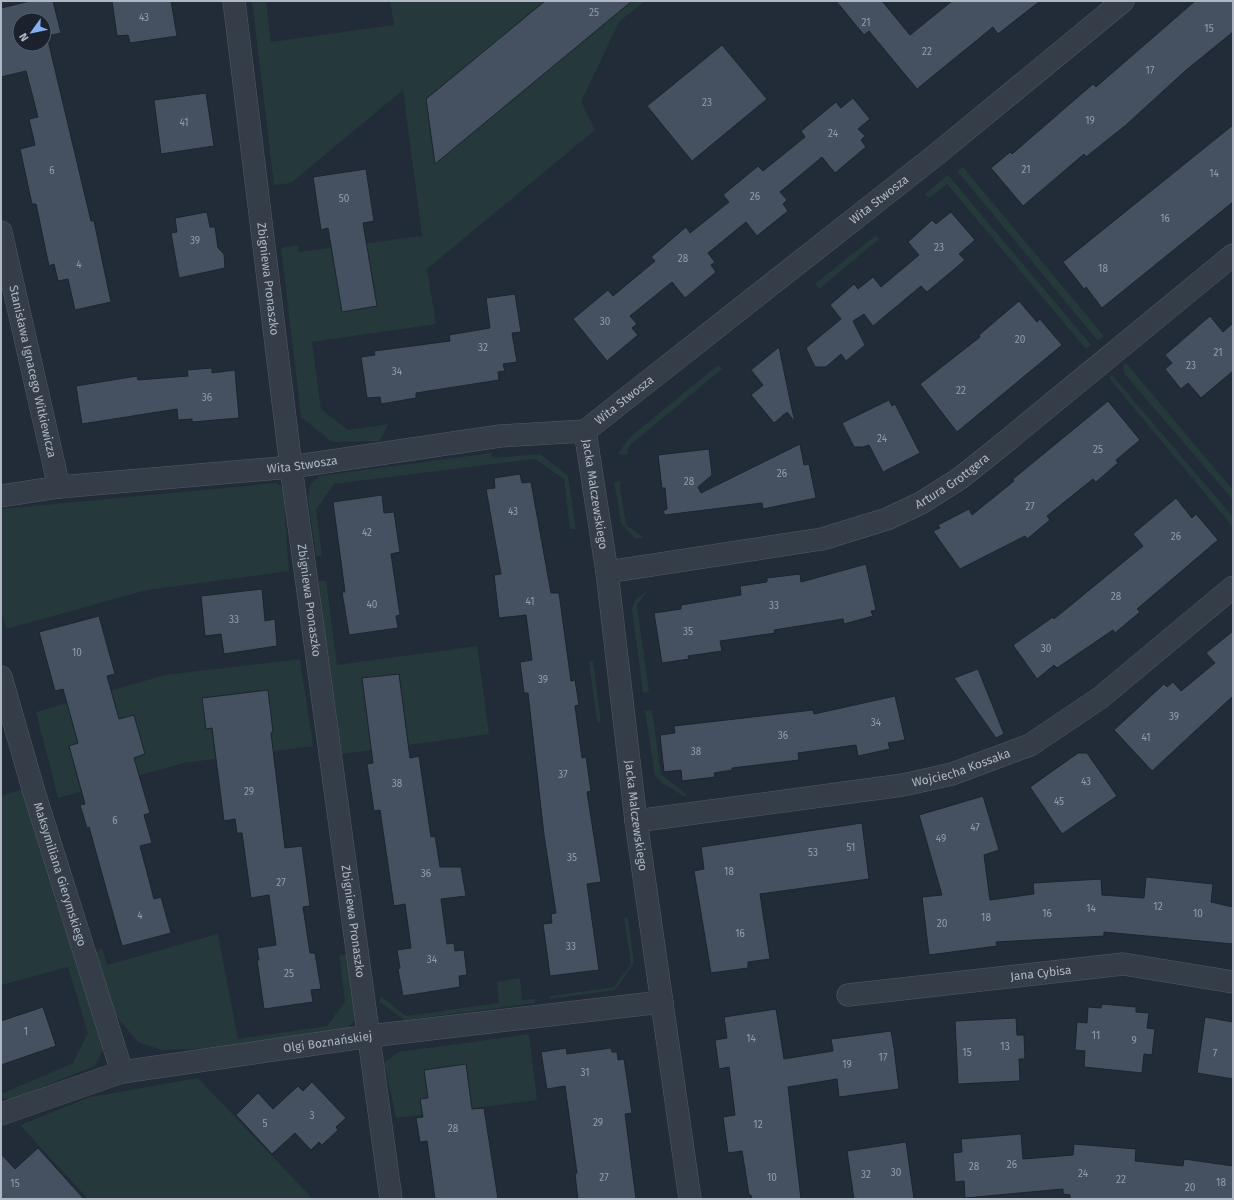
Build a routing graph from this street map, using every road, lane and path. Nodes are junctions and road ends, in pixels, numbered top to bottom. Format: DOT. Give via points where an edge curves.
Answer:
graph roads {
  1 [pos="234,1"];
  2 [pos="1123,1"];
  3 [pos="1,232"];
  4 [pos="1233,255"];
  5 [pos="585,431"];
  6 [pos="291,467"];
  7 [pos="59,487"];
  8 [pos="1,496"];
  9 [pos="607,572"];
  10 [pos="1233,588"];
  11 [pos="1,677"];
  12 [pos="636,821"];
  13 [pos="1233,982"];
  14 [pos="848,995"];
  15 [pos="662,1002"];
  16 [pos="370,1036"];
  17 [pos="122,1072"];
  18 [pos="1,1114"];
  19 [pos="391,1199"];
  20 [pos="690,1199"];
  1 -- 6 [label="street, Zbigniewa Pronaszko"];
  2 -- 5 [label="street, Wita Stwosza" via="931,159"];
  3 -- 7 [label="street, Stanisława Ignacego Witkiewicza"];
  4 -- 9 [label="street, Artura Grottgera" via="959,479 921,502 887,519 822,539"];
  5 -- 6 [label="street, Wita Stwosza" via="500,436"];
  5 -- 9 [label="street, Jacka Malczewskiego"];
  6 -- 7 [label="street, Wita Stwosza"];
  6 -- 16 [label="street, Zbigniewa Pronaszko"];
  7 -- 8 [label="street, Wita Stwosza"];
  9 -- 12 [label="street, Jacka Malczewskiego"];
  10 -- 12 [label="street, Wojciecha Kossaka" via="1100,698 1030,745 952,774 903,786"];
  11 -- 17 [label="street, Maksymiliana Gierymskiego" via="34,792"];
  12 -- 15 [label="street, Jacka Malczewskiego"];
  13 -- 14 [label="street, Jana Cybisa" via="1123,964"];
  15 -- 16 [label="street, Olgi Boznańskiej"];
  15 -- 20 [label="street, Jacka Malczewskiego"];
  16 -- 17 [label="street, Olgi Boznańskiej"];
  16 -- 19 [label="street, Zbigniewa Pronaszko"];
  17 -- 18 [label="street, Olgi Boznańskiej"];
}
